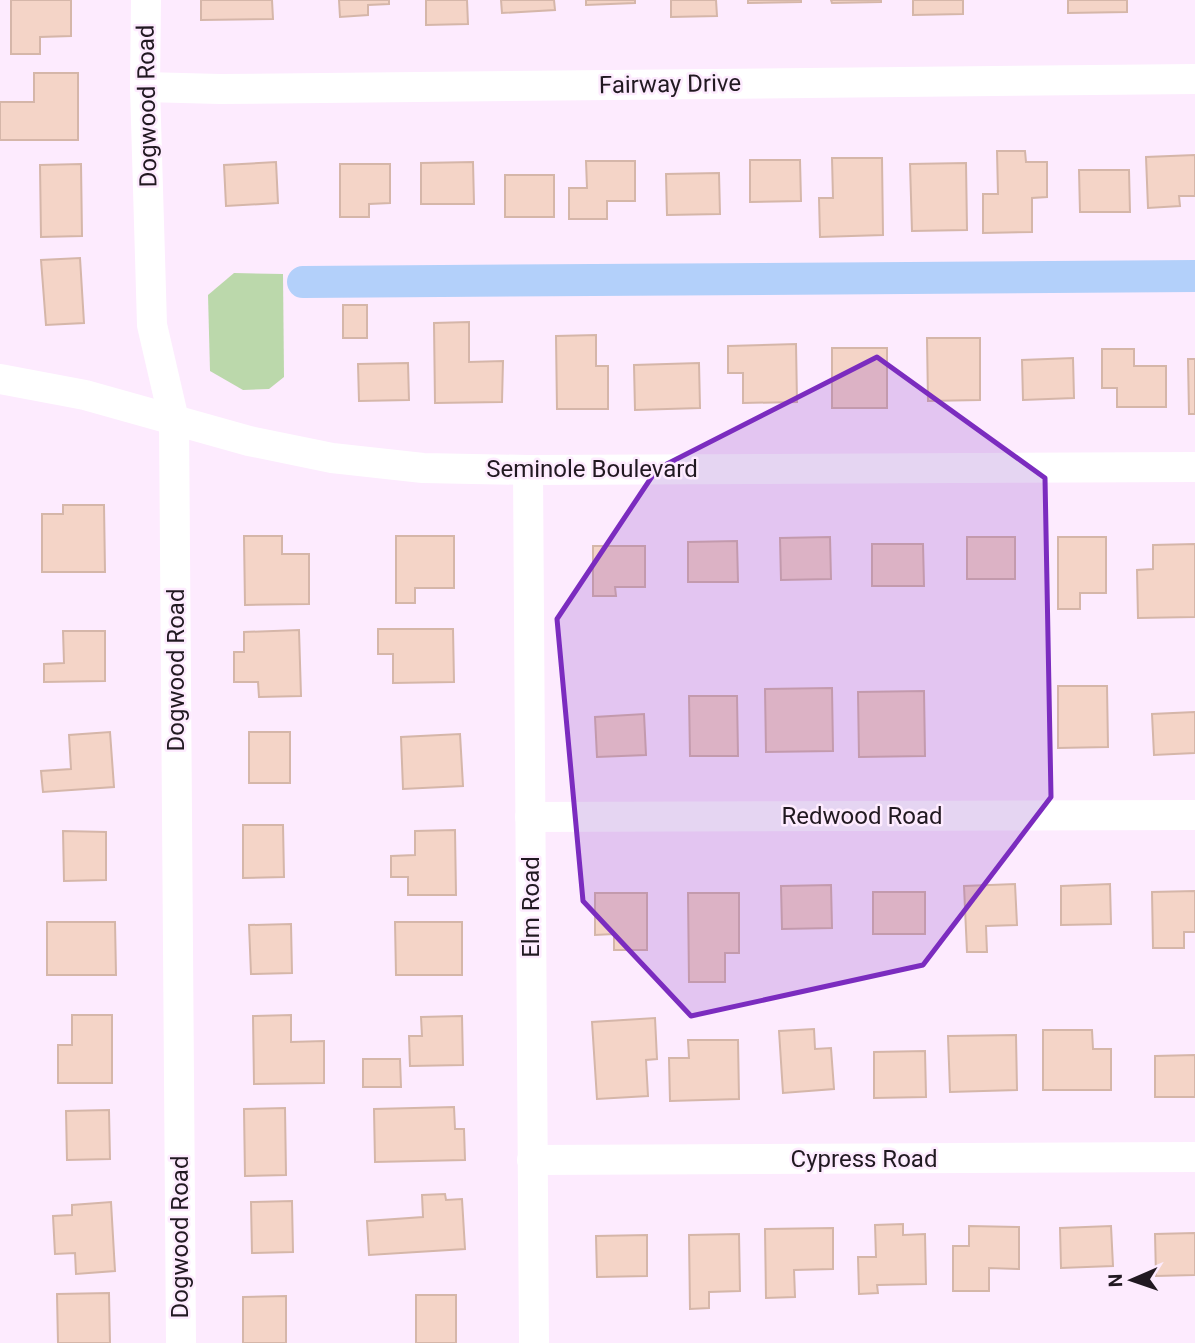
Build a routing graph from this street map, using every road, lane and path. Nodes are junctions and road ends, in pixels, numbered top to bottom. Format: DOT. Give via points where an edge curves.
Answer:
graph roads {
  1 [pos="146,0"];
  2 [pos="1195,79"];
  3 [pos="145,87"];
  4 [pos="0,379"];
  5 [pos="173,420"];
  6 [pos="1195,467"];
  7 [pos="528,470"];
  8 [pos="1195,815"];
  9 [pos="530,817"];
  10 [pos="1195,1157"];
  11 [pos="532,1160"];
  12 [pos="181,1343"];
  13 [pos="534,1343"];
  1 -- 3 [label="street, Dogwood Road"];
  2 -- 3 [label="street, Fairway Drive"];
  3 -- 5 [label="street, Dogwood Road" via="152,325"];
  4 -- 5 [label="street, Seminole Boulevard" via="85,395"];
  5 -- 7 [label="street, Seminole Boulevard" via="332,458 423,468"];
  5 -- 12 [label="street, Dogwood Road"];
  6 -- 7 [label="street, Seminole Boulevard"];
  7 -- 9 [label="street, Elm Road"];
  8 -- 9 [label="street, Redwood Road"];
  9 -- 11 [label="street, Elm Road"];
  10 -- 11 [label="street, Cypress Road"];
  11 -- 13 [label="street, Elm Road"];
}
